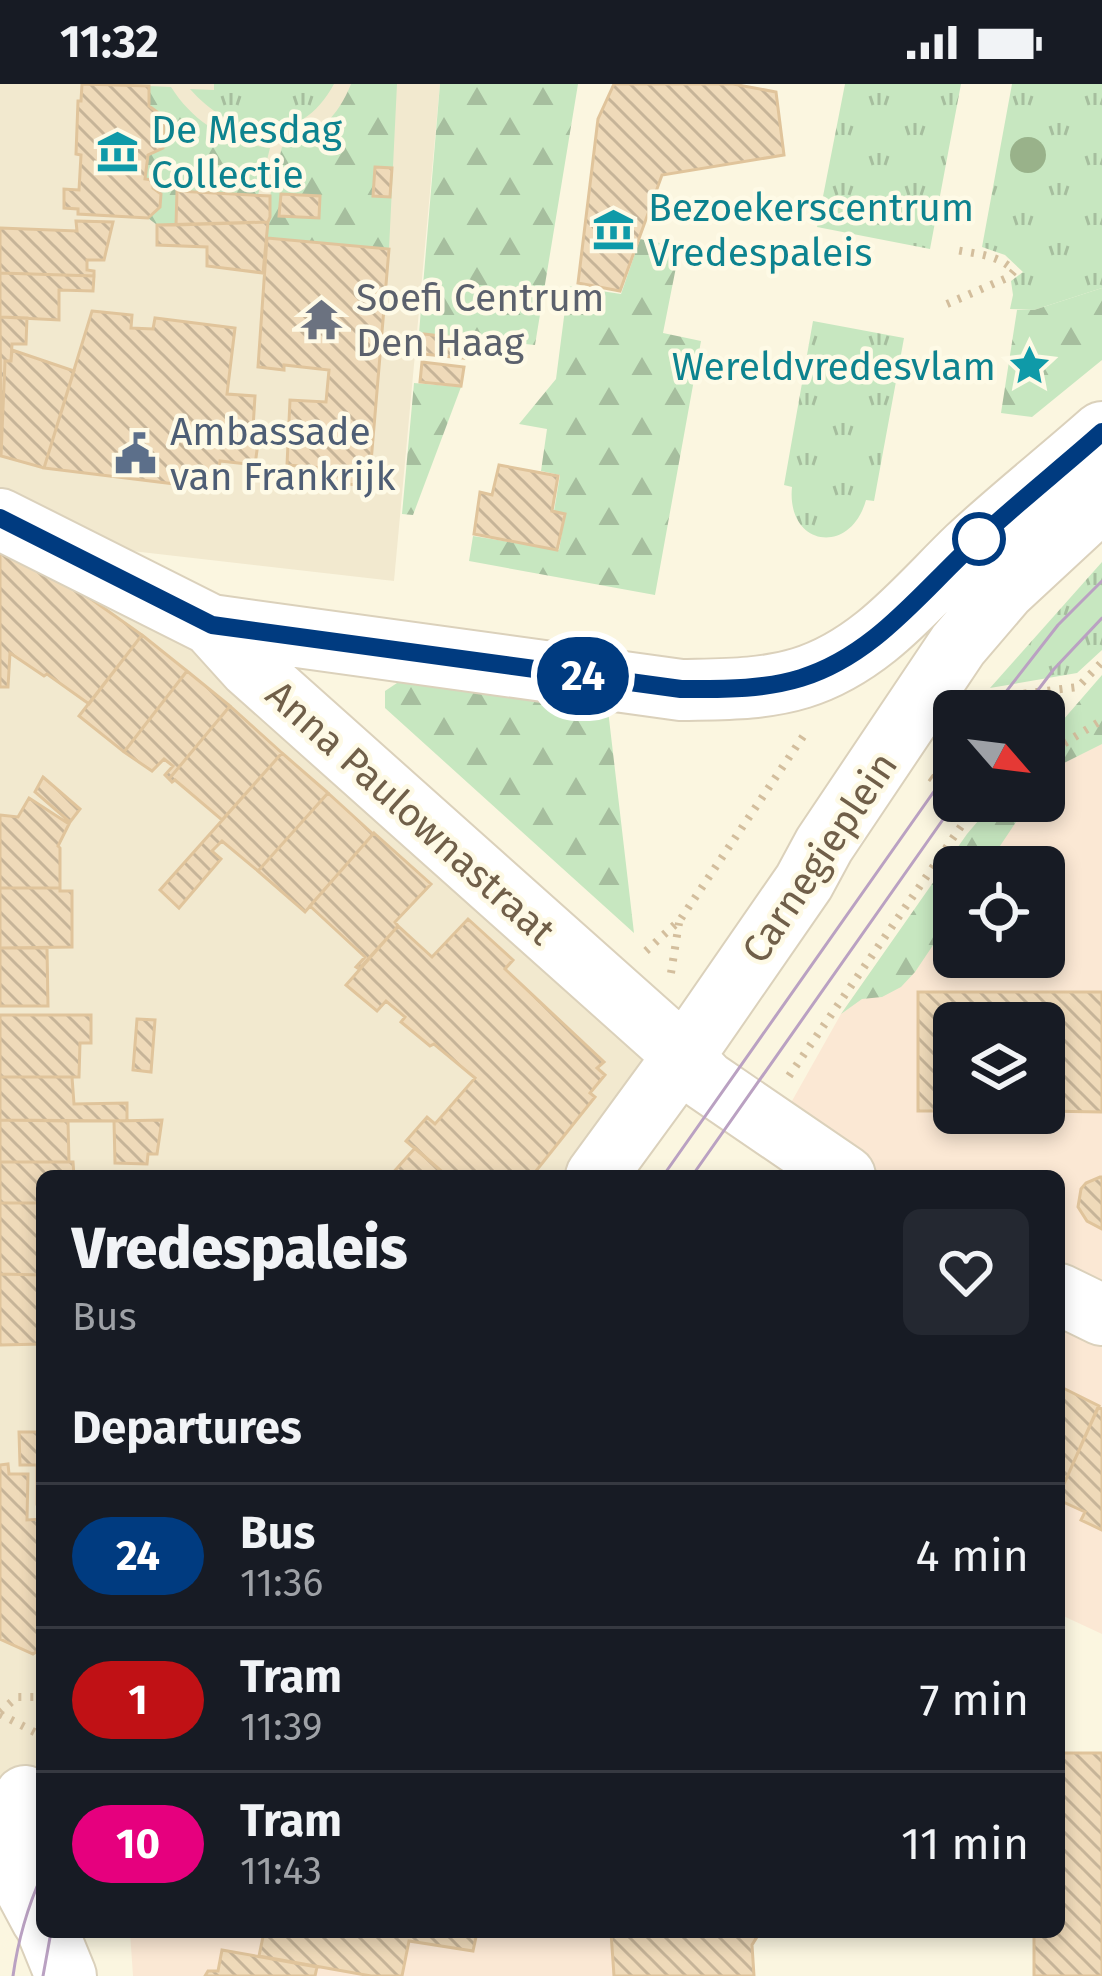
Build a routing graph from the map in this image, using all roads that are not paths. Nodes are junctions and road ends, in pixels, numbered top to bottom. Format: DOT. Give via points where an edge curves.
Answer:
graph roads {
  1 [pos="1102,432"];
  2 [pos="1102,500"];
  3 [pos="0,519"];
  4 [pos="212,625"];
  5 [pos="683,1057"];
  6 [pos="600,1170"];
  7 [pos="836,1170"];
  8 [pos="1065,1297"];
  9 [pos="1102,1315"];
  10 [pos="22,1795"];
  11 [pos="36,1909"];
  12 [pos="50,1938"];
  13 [pos="66,1976"];
  1 -- 4 [label="street" via="872,642 800,679 681,689"];
  2 -- 5 [label="street, Carnegieplein" via="958,644"];
  3 -- 4 [label="street, Anna Paulownastraat"];
  4 -- 5 [label="street, Anna Paulownastraat"];
  5 -- 6 [label="street, Carnegieplein"];
  5 -- 7 [label="street, Anna Paulownastraat"];
  8 -- 9 [label="street"];
  10 -- 11 [label="street" via="9,1829 10,1860"];
  12 -- 13 [label="street"];
}
